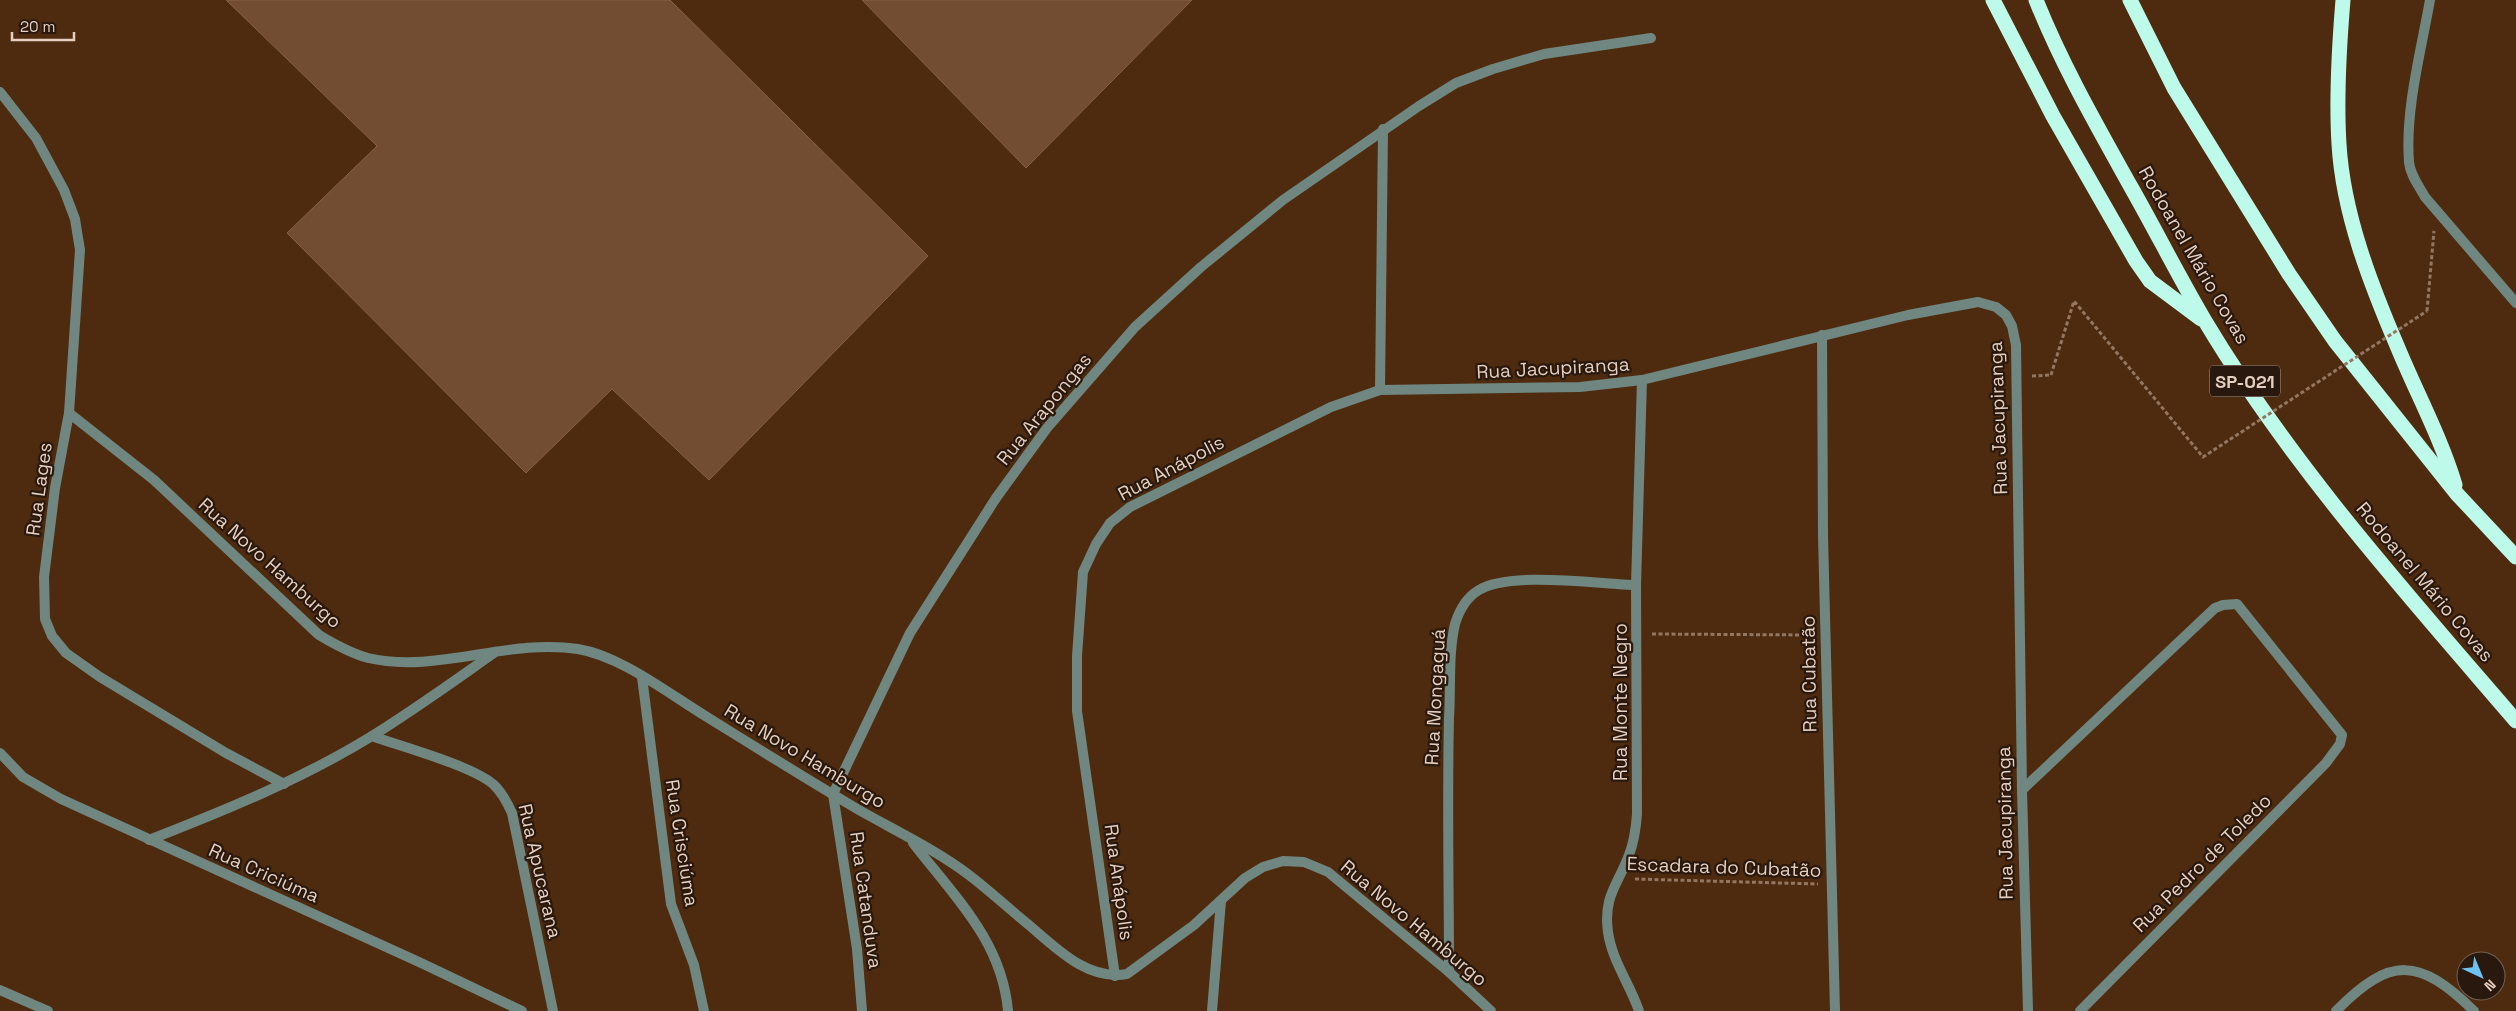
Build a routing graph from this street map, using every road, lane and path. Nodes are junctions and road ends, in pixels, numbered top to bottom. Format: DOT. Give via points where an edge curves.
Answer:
graph roads {
  1 [pos="1993,0"];
  2 [pos="2036,0"];
  3 [pos="2130,0"];
  4 [pos="2343,0"];
  5 [pos="2430,0"];
  6 [pos="1651,38"];
  7 [pos="0,92"];
  8 [pos="1383,129"];
  9 [pos="2437,211"];
  10 [pos="2516,303"];
  11 [pos="2205,322"];
  12 [pos="1822,335"];
  13 [pos="2051,374"];
  14 [pos="1642,380"];
  15 [pos="1380,390"];
  16 [pos="69,413"];
  17 [pos="2457,494"];
  18 [pos="2516,557"];
  19 [pos="1636,585"];
  20 [pos="1638,634"];
  21 [pos="1826,635"];
  22 [pos="496,652"];
  23 [pos="642,677"];
  24 [pos="2516,721"];
  25 [pos="372,736"];
  26 [pos="0,753"];
  27 [pos="284,784"];
  28 [pos="2022,790"];
  29 [pos="833,794"];
  30 [pos="910,839"];
  31 [pos="149,840"];
  32 [pos="1617,878"];
  33 [pos="1832,884"];
  34 [pos="1221,901"];
  35 [pos="1449,972"];
  36 [pos="1114,976"];
  37 [pos="0,990"];
  38 [pos="48,1011"];
  39 [pos="522,1011"];
  40 [pos="553,1011"];
  41 [pos="704,1011"];
  42 [pos="862,1011"];
  43 [pos="1008,1011"];
  44 [pos="1212,1011"];
  45 [pos="1491,1011"];
  46 [pos="1638,1011"];
  47 [pos="1835,1011"];
  48 [pos="2028,1011"];
  49 [pos="2080,1011"];
  50 [pos="2336,1011"];
  51 [pos="2474,1011"];
  1 -- 11 [label="highway" via="2053,116 2136,261 2150,281"];
  2 -- 11 [label="highway, Rodoanel Mário Covas / SP-021" via="2089,110"];
  3 -- 17 [label="highway" via="2174,88 2289,274 2335,341"];
  4 -- 17 [label="highway" via="2337,65 2339,146 2350,213 2373,286 2441,446"];
  5 -- 9 [label="street" via="2413,97 2409,163 2414,180"];
  6 -- 8 [label="street, Rua Arapongas" via="1544,54 1493,69 1456,83"];
  7 -- 16 [label="street, Rua Lages" via="36,138 64,190 75,220 80,250"];
  8 -- 15 [label="street"];
  8 -- 29 [label="street, Rua Arapongas" via="1283,200 1201,266 1135,327 1047,428 996,498 910,633"];
  9 -- 10 [label="street"];
  9 -- 13 [label="path, bridge" via="2427,311 2203,457 2074,301"];
  11 -- 24 [label="highway, Rodoanel Mário Covas / SP-021" via="2336,506"];
  12 -- 14 [label="street, Rua Jacupiranga"];
  12 -- 21 [label="street, Rua Cubatão"];
  12 -- 28 [label="street, Rua Jacupiranga" via="1978,302 1996,306 2012,326 2016,370"];
  14 -- 15 [label="street, Rua Jacupiranga" via="1580,387"];
  14 -- 19 [label="street, Rua Monte Negro"];
  15 -- 36 [label="street, Rua Anápolis" via="1331,407 1130,507 1110,523 1083,572 1076,712"];
  16 -- 22 [label="street, Rua Novo Hamburgo" via="154,480 319,635 341,648 368,658 392,661 434,660"];
  16 -- 27 [label="street, Rua Lages" via="55,488 44,577 45,619 52,636 66,653 100,677"];
  17 -- 18 [label="highway"];
  19 -- 20 [label="street, Rua Monte Negro"];
  19 -- 35 [label="street, Rua Mongaguá" via="1503,582 1477,591 1462,608 1456,623 1452,656 1448,756"];
  20 -- 21 [label="path"];
  20 -- 32 [label="street, Rua Monte Negro" via="1637,814 1635,836"];
  21 -- 33 [label="street, Rua Cubatão"];
  22 -- 23 [label="street, Rua Novo Hamburgo" via="544,646 579,649 604,657"];
  22 -- 25 [label="street"];
  23 -- 29 [label="street, Rua Novo Hamburgo"];
  23 -- 41 [label="street, Rua Crisciúma" via="671,904 694,965"];
  25 -- 27 [label="street"];
  25 -- 40 [label="street, Rua Apucarana" via="473,772 504,795 512,813"];
  26 -- 31 [label="street, Rua Criciúma" via="23,777 61,799"];
  27 -- 31 [label="street"];
  28 -- 48 [label="street, Rua Jacupiranga"];
  28 -- 49 [label="street, Rua Pedro de Toledo" via="2215,608 2223,605 2236,604 2342,735 2340,744 2326,763"];
  29 -- 30 [label="street, Rua Novo Hamburgo"];
  29 -- 42 [label="street, Rua Catanduva" via="857,949"];
  30 -- 36 [label="street, Rua Novo Hamburgo" via="969,875 1069,959 1091,970"];
  30 -- 43 [label="street" via="977,924 994,953 1006,986"];
  31 -- 39 [label="street, Rua Criciúma"];
  32 -- 33 [label="path, Escadara do Cubatão"];
  32 -- 46 [label="street, Rua Monte Negro" via="1606,916 1608,933 1615,959"];
  33 -- 47 [label="street, Rua Cubatão"];
  34 -- 35 [label="street, Rua Novo Hamburgo" via="1245,878 1263,867 1283,861 1304,862 1328,872"];
  34 -- 36 [label="street, Rua Novo Hamburgo" via="1150,959 1128,974"];
  34 -- 44 [label="street"];
  35 -- 45 [label="street, Rua Novo Hamburgo"];
  37 -- 38 [label="street"];
  50 -- 51 [label="street" via="2359,988 2387,972 2408,970 2426,974"];
}
